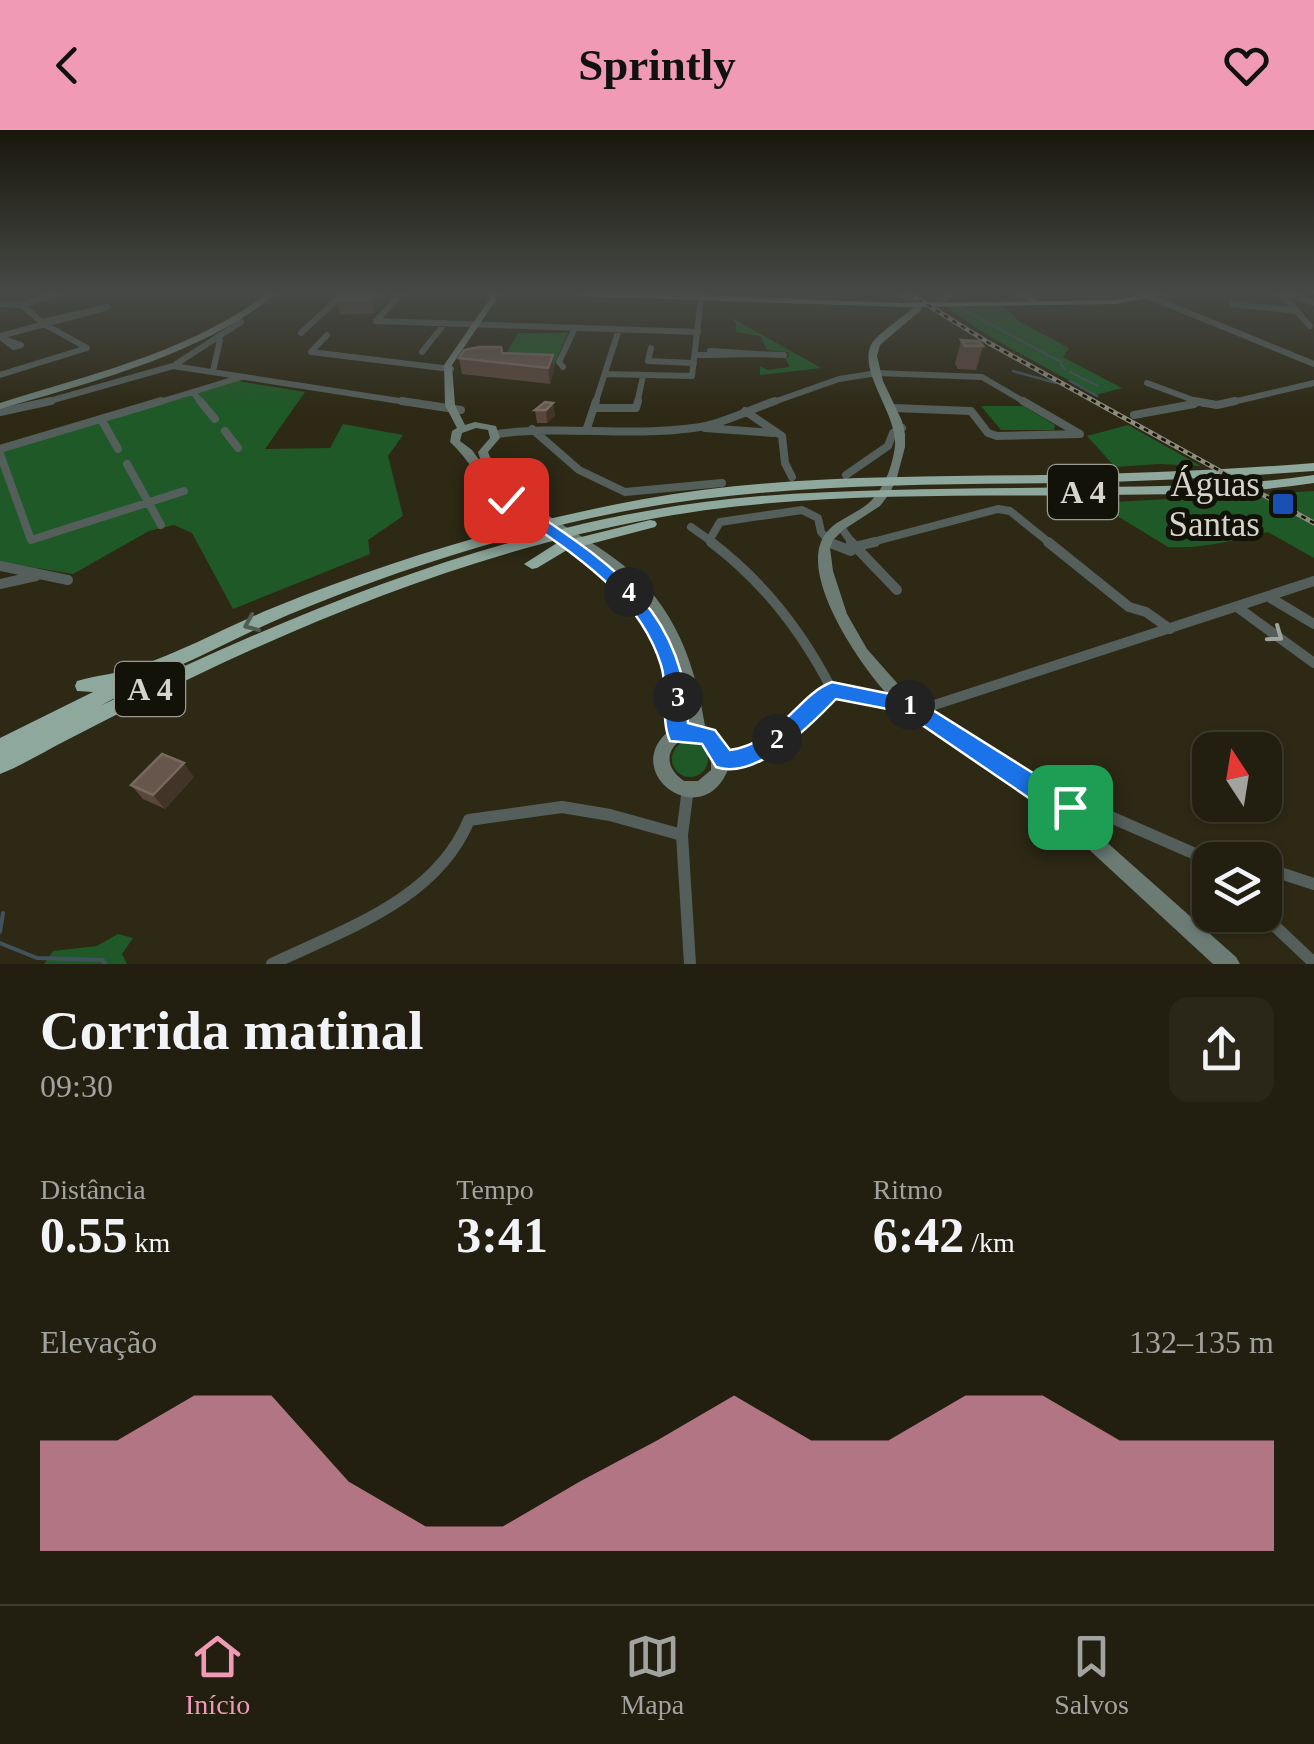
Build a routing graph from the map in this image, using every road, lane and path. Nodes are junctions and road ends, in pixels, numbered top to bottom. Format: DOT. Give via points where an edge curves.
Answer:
graph roads {
  1 [pos="698,332"];
  2 [pos="61,333"];
  3 [pos="202,333"];
  4 [pos="228,333"];
  5 [pos="437,333"];
  6 [pos="473,333"];
  7 [pos="573,333"];
  8 [pos="617,333"];
  9 [pos="889,333"];
  10 [pos="1238,333"];
  11 [pos="327,336"];
  12 [pos="222,338"];
  13 [pos="650,348"];
  14 [pos="422,352"];
  15 [pos="784,355"];
  16 [pos="695,359"];
  17 [pos="1314,364"];
  18 [pos="174,366"];
  19 [pos="563,367"];
  20 [pos="213,370"];
  21 [pos="452,370"];
  22 [pos="877,373"];
  23 [pos="605,374"];
  24 [pos="0,375"];
  25 [pos="245,376"];
  26 [pos="644,376"];
  27 [pos="1147,383"];
  28 [pos="1314,383"];
  29 [pos="193,392"];
  30 [pos="1200,403"];
  31 [pos="594,408"];
  32 [pos="892,408"];
  33 [pos="0,409"];
  34 [pos="457,410"];
  35 [pos="745,412"];
  36 [pos="1134,415"];
  37 [pos="214,418"];
  38 [pos="101,419"];
  39 [pos="1064,424"];
  40 [pos="475,425"];
  41 [pos="462,428"];
  42 [pos="697,428"];
  43 [pos="902,428"];
  44 [pos="532,429"];
  45 [pos="225,431"];
  46 [pos="586,431"];
  47 [pos="496,434"];
  48 [pos="779,434"];
  49 [pos="1062,436"];
  50 [pos="487,444"];
  51 [pos="465,447"];
  52 [pos="238,448"];
  53 [pos="118,449"];
  54 [pos="0,452"];
  55 [pos="127,464"];
  56 [pos="1312,474"];
  57 [pos="846,475"];
  58 [pos="792,477"];
  59 [pos="1276,477"];
  60 [pos="722,483"];
  61 [pos="496,486"];
  62 [pos="903,487"];
  63 [pos="868,488"];
  64 [pos="184,490"];
  65 [pos="149,503"];
  66 [pos="720,505"];
  67 [pos="161,525"];
  68 [pos="840,526"];
  69 [pos="691,527"];
  70 [pos="710,539"];
  71 [pos="826,540"];
  72 [pos="854,549"];
  73 [pos="825,562"];
  74 [pos="532,564"];
  75 [pos="0,566"];
  76 [pos="41,575"];
  77 [pos="449,576"];
  78 [pos="68,580"];
  79 [pos="625,581"];
  80 [pos="1314,581"];
  81 [pos="0,584"];
  82 [pos="897,590"];
  83 [pos="1269,596"];
  84 [pos="1238,607"];
  85 [pos="303,619"];
  86 [pos="1314,624"];
  87 [pos="1170,629"];
  88 [pos="187,652"];
  89 [pos="1314,663"];
  90 [pos="84,686"];
  91 [pos="832,690"];
  92 [pos="891,695"];
  93 [pos="698,733"];
  94 [pos="678,734"];
  95 [pos="0,748"];
  96 [pos="723,760"];
  97 [pos="0,765"];
  98 [pos="688,788"];
  99 [pos="1036,790"];
  100 [pos="1090,808"];
  101 [pos="1064,812"];
  102 [pos="1107,814"];
  103 [pos="1080,827"];
  104 [pos="682,835"];
  105 [pos="1192,854"];
  106 [pos="1282,874"];
  107 [pos="1314,884"];
  108 [pos="1281,932"];
  109 [pos="1314,963"];
  110 [pos="272,964"];
  111 [pos="690,964"];
  112 [pos="1230,964"];
  1 -- 16 [label="street"];
  2 -- 24 [label="street" via="86,348"];
  3 -- 33 [label="street"];
  4 -- 12 [label="street"];
  5 -- 14 [label="street"];
  6 -- 21 [label="street"];
  7 -- 19 [label="street" via="559,362"];
  8 -- 23 [label="street"];
  9 -- 22 [label="street" via="872,352"];
  10 -- 17 [label="street"];
  11 -- 21 [label="street" via="311,352"];
  12 -- 18 [label="street"];
  12 -- 20 [label="street"];
  13 -- 16 [label="street" via="648,362"];
  15 -- 16 [label="street"];
  16 -- 26 [label="street" via="688,378"];
  18 -- 20 [label="street"];
  18 -- 33 [label="street" via="74,396"];
  20 -- 25 [label="street"];
  21 -- 34 [label="street" via="447,387"];
  22 -- 32 [label="street"];
  22 -- 35 [label="street" via="839,379"];
  22 -- 39 [label="street" via="982,377"];
  23 -- 26 [label="street"];
  23 -- 31 [label="street"];
  25 -- 29 [label="street"];
  25 -- 34 [label="street"];
  26 -- 31 [label="street" via="636,408"];
  27 -- 30 [label="street"];
  28 -- 30 [label="street" via="1228,405"];
  29 -- 37 [label="street"];
  29 -- 38 [label="street"];
  30 -- 36 [label="street"];
  31 -- 46 [label="street"];
  32 -- 43 [label="street"];
  32 -- 49 [label="street" via="972,411 996,436"];
  34 -- 40 [label="street"];
  34 -- 41 [label="street"];
  35 -- 42 [label="street"];
  35 -- 48 [label="street"];
  38 -- 53 [label="street"];
  38 -- 54 [label="street"];
  39 -- 49 [label="street"];
  39 -- 49 [label="street" via="1080,434"];
  40 -- 41 [label="street"];
  40 -- 47 [label="street"];
  41 -- 51 [label="street" via="453,439"];
  42 -- 46 [label="street"];
  42 -- 48 [label="street"];
  43 -- 57 [label="street"];
  43 -- 68 [label="street" via="879,501"];
  44 -- 46 [label="street"];
  44 -- 47 [label="street"];
  44 -- 60 [label="street" via="579,470 625,492"];
  45 -- 52 [label="street"];
  47 -- 50 [label="street"];
  48 -- 58 [label="street"];
  50 -- 51 [label="street"];
  50 -- 61 [label="street" via="484,459"];
  51 -- 61 [label="street"];
  54 -- 65 [label="street" via="31,540"];
  55 -- 65 [label="street"];
  56 -- 59 [label="highway, A 4"];
  56 -- 59 [label="highway"];
  59 -- 62 [label="highway, A 4" via="1254,472"];
  59 -- 62 [label="highway, A 4" via="1210,488"];
  61 -- 79 [label="street"];
  62 -- 63 [label="highway, A 4"];
  63 -- 66 [label="highway, A 4"];
  63 -- 88 [label="highway, A 4, one-way" via="802,484 676,499 502,536 317,598"];
  64 -- 65 [label="street"];
  65 -- 67 [label="street"];
  66 -- 74 [label="highway" via="562,546"];
  66 -- 85 [label="highway, A 4" via="581,528 472,557"];
  68 -- 71 [label="street"];
  68 -- 72 [label="street"];
  69 -- 70 [label="street"];
  70 -- 71 [label="street" via="720,522 802,510 818,518"];
  70 -- 91 [label="street" via="752,571"];
  71 -- 72 [label="street"];
  71 -- 73 [label="street"];
  72 -- 73 [label="street"];
  72 -- 82 [label="street"];
  72 -- 87 [label="street" via="1010,511 1128,607"];
  73 -- 92 [label="street" via="832,595 858,649"];
  75 -- 76 [label="street"];
  76 -- 78 [label="street"];
  76 -- 81 [label="street"];
  77 -- 85 [label="highway"];
  79 -- 93 [label="street" via="662,615 677,642"];
  79 -- 94 [label="street" via="663,643 677,690"];
  80 -- 83 [label="street"];
  83 -- 84 [label="street"];
  83 -- 86 [label="street"];
  84 -- 87 [label="street"];
  84 -- 89 [label="street, one-way"];
  85 -- 97 [label="highway, A 4"];
  87 -- 92 [label="street"];
  88 -- 90 [label="highway" via="122,679"];
  88 -- 95 [label="highway, A 4"];
  91 -- 92 [label="street"];
  91 -- 96 [label="street" via="780,738"];
  92 -- 99 [label="street"];
  93 -- 94 [label="street"];
  93 -- 96 [label="street" via="716,743"];
  94 -- 98 [label="street" via="662,746 659,763 668,780"];
  96 -- 98 [label="street" via="717,778"];
  98 -- 104 [label="street"];
  99 -- 100 [label="street"];
  99 -- 101 [label="street"];
  100 -- 101 [label="street"];
  100 -- 102 [label="street"];
  101 -- 103 [label="street"];
  102 -- 103 [label="street"];
  102 -- 105 [label="street"];
  103 -- 112 [label="street"];
  104 -- 110 [label="street" via="562,808 469,820 435,873"];
  104 -- 111 [label="street"];
  106 -- 107 [label="street"];
  108 -- 109 [label="street"];
}
